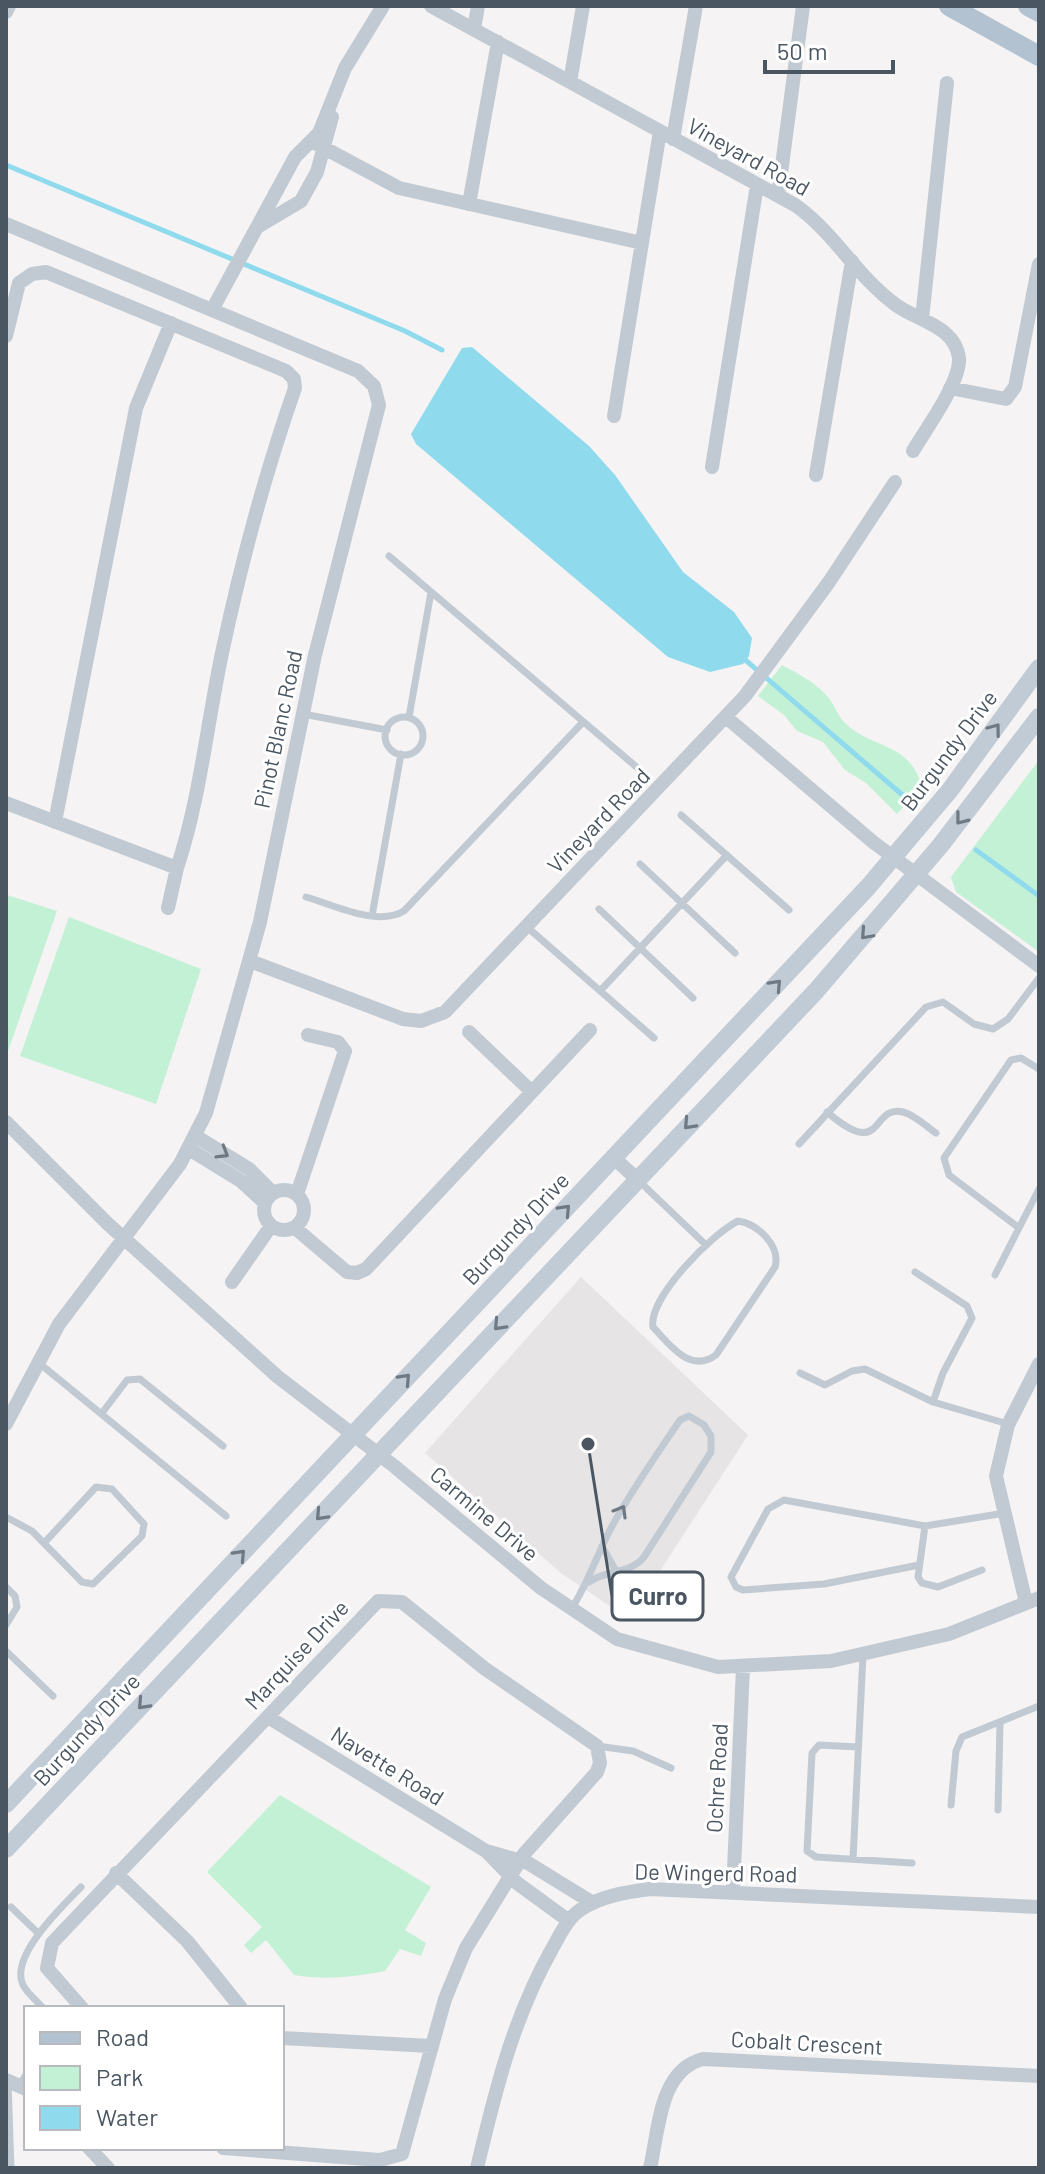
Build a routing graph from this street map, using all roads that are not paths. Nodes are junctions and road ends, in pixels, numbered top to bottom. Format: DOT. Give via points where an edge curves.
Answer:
graph roads {
  1 [pos="9,6"];
  2 [pos="383,6"];
  3 [pos="431,6"];
  4 [pos="478,6"];
  5 [pos="583,6"];
  6 [pos="696,6"];
  7 [pos="803,6"];
  8 [pos="949,6"];
  9 [pos="1028,6"];
  10 [pos="6,12"];
  11 [pos="1039,12"];
  12 [pos="474,29"];
  13 [pos="498,42"];
  14 [pos="1039,56"];
  15 [pos="570,82"];
  16 [pos="947,83"];
  17 [pos="335,101"];
  18 [pos="667,135"];
  19 [pos="311,141"];
  20 [pos="325,149"];
  21 [pos="757,185"];
  22 [pos="778,196"];
  23 [pos="469,204"];
  24 [pos="6,224"];
  25 [pos="254,234"];
  26 [pos="642,243"];
  27 [pos="852,261"];
  28 [pos="1039,264"];
  29 [pos="212,310"];
  30 [pos="922,319"];
  31 [pos="171,323"];
  32 [pos="6,336"];
  33 [pos="950,388"];
  34 [pos="614,416"];
  35 [pos="913,451"];
  36 [pos="712,467"];
  37 [pos="816,475"];
  38 [pos="895,482"];
  39 [pos="389,556"];
  40 [pos="431,592"];
  41 [pos="1039,668"];
  42 [pos="303,714"];
  43 [pos="409,717"];
  44 [pos="1039,717"];
  45 [pos="727,718"];
  46 [pos="583,722"];
  47 [pos="387,730"];
  48 [pos="401,754"];
  49 [pos="640,770"];
  50 [pos="6,803"];
  51 [pos="681,815"];
  52 [pos="55,822"];
  53 [pos="727,855"];
  54 [pos="893,857"];
  55 [pos="640,864"];
  56 [pos="177,868"];
  57 [pos="917,874"];
  58 [pos="306,897"];
  59 [pos="682,903"];
  60 [pos="168,908"];
  61 [pos="599,909"];
  62 [pos="789,910"];
  63 [pos="372,916"];
  64 [pos="527,927"];
  65 [pos="639,947"];
  66 [pos="735,953"];
  67 [pos="250,961"];
  68 [pos="1039,966"];
  69 [pos="1039,978"];
  70 [pos="600,991"];
  71 [pos="693,998"];
  72 [pos="590,1030"];
  73 [pos="469,1032"];
  74 [pos="308,1035"];
  75 [pos="654,1038"];
  76 [pos="1039,1069"];
  77 [pos="532,1092"];
  78 [pos="827,1112"];
  79 [pos="6,1122"];
  80 [pos="936,1133"];
  81 [pos="193,1143"];
  82 [pos="799,1144"];
  83 [pos="614,1158"];
  84 [pos="637,1179"];
  85 [pos="1039,1189"];
  86 [pos="297,1194"];
  87 [pos="269,1198"];
  88 [pos="271,1226"];
  89 [pos="295,1228"];
  90 [pos="1019,1228"];
  91 [pos="124,1239"];
  92 [pos="706,1245"];
  93 [pos="915,1272"];
  94 [pos="995,1275"];
  95 [pos="232,1282"];
  96 [pos="37,1361"];
  97 [pos="1039,1364"];
  98 [pos="800,1373"];
  99 [pos="933,1402"];
  100 [pos="102,1413"];
  101 [pos="6,1424"];
  102 [pos="1008,1425"];
  103 [pos="352,1436"];
  104 [pos="223,1446"];
  105 [pos="378,1454"];
  106 [pos="1005,1513"];
  107 [pos="226,1516"];
  108 [pos="6,1517"];
  109 [pos="925,1526"];
  110 [pos="45,1542"];
  111 [pos="602,1546"];
  112 [pos="919,1565"];
  113 [pos="982,1570"];
  114 [pos="616,1571"];
  115 [pos="589,1582"];
  116 [pos="6,1587"];
  117 [pos="1033,1600"];
  118 [pos="571,1610"];
  119 [pos="6,1625"];
  120 [pos="6,1651"];
  121 [pos="863,1655"];
  122 [pos="743,1667"];
  123 [pos="53,1696"];
  124 [pos="1039,1706"];
  125 [pos="268,1717"];
  126 [pos="1000,1724"];
  127 [pos="597,1746"];
  128 [pos="858,1747"];
  129 [pos="671,1768"];
  130 [pos="6,1804"];
  131 [pos="951,1805"];
  132 [pos="998,1810"];
  133 [pos="6,1849"];
  134 [pos="486,1851"];
  135 [pos="520,1859"];
  136 [pos="853,1859"];
  137 [pos="912,1863"];
  138 [pos="116,1873"];
  139 [pos="510,1875"];
  140 [pos="81,1887"];
  141 [pos="733,1892"];
  142 [pos="593,1903"];
  143 [pos="11,1907"];
  144 [pos="1039,1907"];
  145 [pos="569,1921"];
  146 [pos="39,1934"];
  147 [pos="41,2006"];
  148 [pos="80,2006"];
  149 [pos="239,2006"];
  150 [pos="284,2038"];
  151 [pos="430,2046"];
  152 [pos="1039,2076"];
  153 [pos="17,2082"];
  154 [pos="91,2150"];
  155 [pos="249,2150"];
  156 [pos="11,2168"];
  157 [pos="108,2168"];
  158 [pos="477,2168"];
  159 [pos="650,2168"];
  1 -- 10 [label="street"];
  2 -- 17 [label="street" via="345,68"];
  3 -- 12 [label="street, Vineyard Road"];
  4 -- 12 [label="street"];
  5 -- 15 [label="street"];
  6 -- 18 [label="street"];
  7 -- 22 [label="street"];
  8 -- 14 [label="main road"];
  9 -- 11 [label="main road"];
  12 -- 13 [label="street, Vineyard Road"];
  13 -- 15 [label="street, Vineyard Road"];
  13 -- 23 [label="street"];
  15 -- 18 [label="street, Vineyard Road"];
  16 -- 30 [label="street"];
  17 -- 19 [label="street"];
  17 -- 20 [label="street"];
  18 -- 21 [label="street, Vineyard Road"];
  18 -- 26 [label="street"];
  19 -- 20 [label="street"];
  19 -- 25 [label="street" via="295,157"];
  20 -- 23 [label="street" via="399,188"];
  20 -- 25 [label="street" via="301,201"];
  21 -- 22 [label="street, Vineyard Road"];
  21 -- 36 [label="street"];
  22 -- 27 [label="street, Vineyard Road" via="809,215"];
  23 -- 26 [label="street"];
  24 -- 29 [label="street, Pinot Blanc Road"];
  25 -- 29 [label="street"];
  26 -- 34 [label="street"];
  27 -- 30 [label="street, Vineyard Road" via="891,301"];
  27 -- 37 [label="street"];
  28 -- 33 [label="street" via="1015,387 1006,399 997,400"];
  29 -- 42 [label="street, Pinot Blanc Road" via="358,371 378,395 378,414"];
  30 -- 33 [label="street, Vineyard Road" via="949,336 957,349 958,371"];
  31 -- 32 [label="street" via="46,272 19,283"];
  31 -- 52 [label="street" via="136,408"];
  31 -- 56 [label="street" via="286,371 295,388 270,459"];
  33 -- 35 [label="street, Vineyard Road"];
  38 -- 45 [label="street, Vineyard Road" via="829,582"];
  39 -- 40 [label="lane"];
  40 -- 43 [label="lane"];
  40 -- 46 [label="lane"];
  54 -- 41 [label="main road, Burgundy Drive, one-way" via="950,790"];
  42 -- 47 [label="lane"];
  42 -- 67 [label="street, Pinot Blanc Road"];
  43 -- 47 [label="lane" via="393,721"];
  43 -- 48 [label="lane" via="421,727 422,742 411,753"];
  44 -- 57 [label="main road, Burgundy Drive, one-way"];
  45 -- 54 [label="street"];
  45 -- 64 [label="street, Vineyard Road"];
  46 -- 49 [label="lane"];
  46 -- 63 [label="lane" via="404,911 388,918"];
  47 -- 48 [label="lane" via="388,746"];
  48 -- 63 [label="lane"];
  50 -- 52 [label="street"];
  51 -- 53 [label="lane"];
  52 -- 56 [label="street"];
  53 -- 59 [label="lane"];
  53 -- 62 [label="lane"];
  54 -- 57 [label="street"];
  83 -- 54 [label="main road, Burgundy Drive, one-way"];
  55 -- 59 [label="lane"];
  56 -- 60 [label="street"];
  57 -- 68 [label="street"];
  57 -- 84 [label="main road, Burgundy Drive, one-way" via="816,991"];
  58 -- 63 [label="lane"];
  59 -- 65 [label="lane"];
  59 -- 66 [label="lane"];
  61 -- 65 [label="lane"];
  64 -- 67 [label="street, Vineyard Road" via="451,1006 421,1021 403,1019"];
  64 -- 70 [label="lane"];
  65 -- 70 [label="lane"];
  65 -- 71 [label="lane"];
  67 -- 81 [label="street, Pinot Blanc Road"];
  69 -- 78 [label="lane" via="1008,1019 993,1029 974,1024 943,1002 926,1007"];
  70 -- 75 [label="lane"];
  72 -- 77 [label="street"];
  73 -- 77 [label="street"];
  74 -- 86 [label="street" via="338,1042 345,1051"];
  76 -- 90 [label="lane" via="1021,1058 1011,1060 944,1158 949,1175"];
  77 -- 89 [label="street" via="366,1269 347,1272"];
  78 -- 80 [label="lane" via="860,1134 897,1112"];
  78 -- 82 [label="lane"];
  79 -- 91 [label="street, Carmine Drive"];
  81 -- 87 [label="street"];
  81 -- 91 [label="street, Pinot Blanc Road"];
  83 -- 84 [label="street"];
  103 -- 83 [label="main road, Burgundy Drive, one-way"];
  84 -- 92 [label="lane"];
  84 -- 105 [label="main road, Burgundy Drive, one-way"];
  85 -- 90 [label="lane"];
  86 -- 87 [label="street" via="285,1190"];
  86 -- 89 [label="street" via="305,1211"];
  87 -- 88 [label="street" via="264,1216"];
  88 -- 89 [label="street"];
  88 -- 95 [label="street"];
  90 -- 94 [label="lane"];
  91 -- 96 [label="street, Pinot Blanc Road" via="76,1299"];
  91 -- 103 [label="street, Carmine Drive"];
  92 -- 92 [label="lane" via="662,1295 651,1319 674,1350 695,1362 716,1355 777,1260 773,1245 745,1222 730,1225"];
  93 -- 99 [label="lane" via="967,1306 972,1318"];
  96 -- 100 [label="lane"];
  96 -- 101 [label="street, Pinot Blanc Road"];
  97 -- 102 [label="street"];
  98 -- 99 [label="lane" via="825,1385 865,1369"];
  99 -- 102 [label="lane"];
  100 -- 104 [label="lane" via="127,1380 140,1379"];
  100 -- 107 [label="lane"];
  102 -- 106 [label="street" via="996,1476"];
  103 -- 105 [label="street, Carmine Drive"];
  130 -- 103 [label="main road, Burgundy Drive, one-way"];
  105 -- 118 [label="street, Carmine Drive"];
  105 -- 133 [label="main road, Burgundy Drive, one-way"];
  106 -- 109 [label="lane"];
  106 -- 117 [label="street"];
  108 -- 110 [label="lane"];
  109 -- 112 [label="lane"];
  109 -- 112 [label="lane" via="784,1500 768,1509 731,1577 743,1590 824,1584"];
  110 -- 110 [label="lane" via="82,1582 93,1584 142,1536 144,1524 112,1489 96,1487"];
  111 -- 114 [label="lane"];
  111 -- 114 [label="lane, one-way" via="680,1420 689,1416 704,1425 713,1441 711,1452 644,1557 631,1569"];
  111 -- 115 [label="lane"];
  112 -- 113 [label="lane" via="922,1583 933,1587"];
  114 -- 115 [label="lane"];
  115 -- 118 [label="lane"];
  116 -- 119 [label="lane" via="17,1607"];
  117 -- 121 [label="street, Carmine Drive" via="949,1634"];
  118 -- 122 [label="street, Carmine Drive" via="617,1639 647,1650 709,1666"];
  120 -- 123 [label="lane"];
  121 -- 122 [label="street, Carmine Drive"];
  121 -- 128 [label="lane"];
  122 -- 141 [label="street, Ochre Road"];
  124 -- 126 [label="lane"];
  125 -- 127 [label="street, Marquise Drive" via="365,1611 378,1601 396,1599"];
  125 -- 134 [label="street, Navette Road"];
  125 -- 138 [label="street, Marquise Drive"];
  126 -- 131 [label="lane" via="958,1743"];
  126 -- 132 [label="lane"];
  127 -- 129 [label="lane" via="633,1751"];
  127 -- 135 [label="street" via="597,1772"];
  128 -- 136 [label="lane"];
  128 -- 136 [label="lane" via="819,1745 810,1760 807,1851 816,1857"];
  134 -- 135 [label="street, Navette Road"];
  134 -- 139 [label="street, Navette Road"];
  135 -- 139 [label="street"];
  135 -- 142 [label="street"];
  136 -- 137 [label="lane"];
  138 -- 148 [label="street, Marquise Drive" via="47,1954 51,1975"];
  138 -- 149 [label="street" via="187,1941"];
  139 -- 145 [label="street"];
  139 -- 151 [label="street" via="461,1960"];
  140 -- 146 [label="lane"];
  141 -- 142 [label="street, De Wingerd Road" via="650,1889"];
  141 -- 144 [label="street, De Wingerd Road"];
  142 -- 145 [label="street, De Wingerd Road"];
  143 -- 146 [label="lane"];
  145 -- 158 [label="street, De Wingerd Road" via="519,2017"];
  146 -- 147 [label="lane" via="21,1975 23,1986"];
  150 -- 151 [label="street"];
  151 -- 155 [label="street" via="402,2154 380,2160"];
  152 -- 159 [label="street, Cobalt Crescent" via="690,2062 671,2081"];
  153 -- 156 [label="lane"];
  154 -- 157 [label="street"];
}
